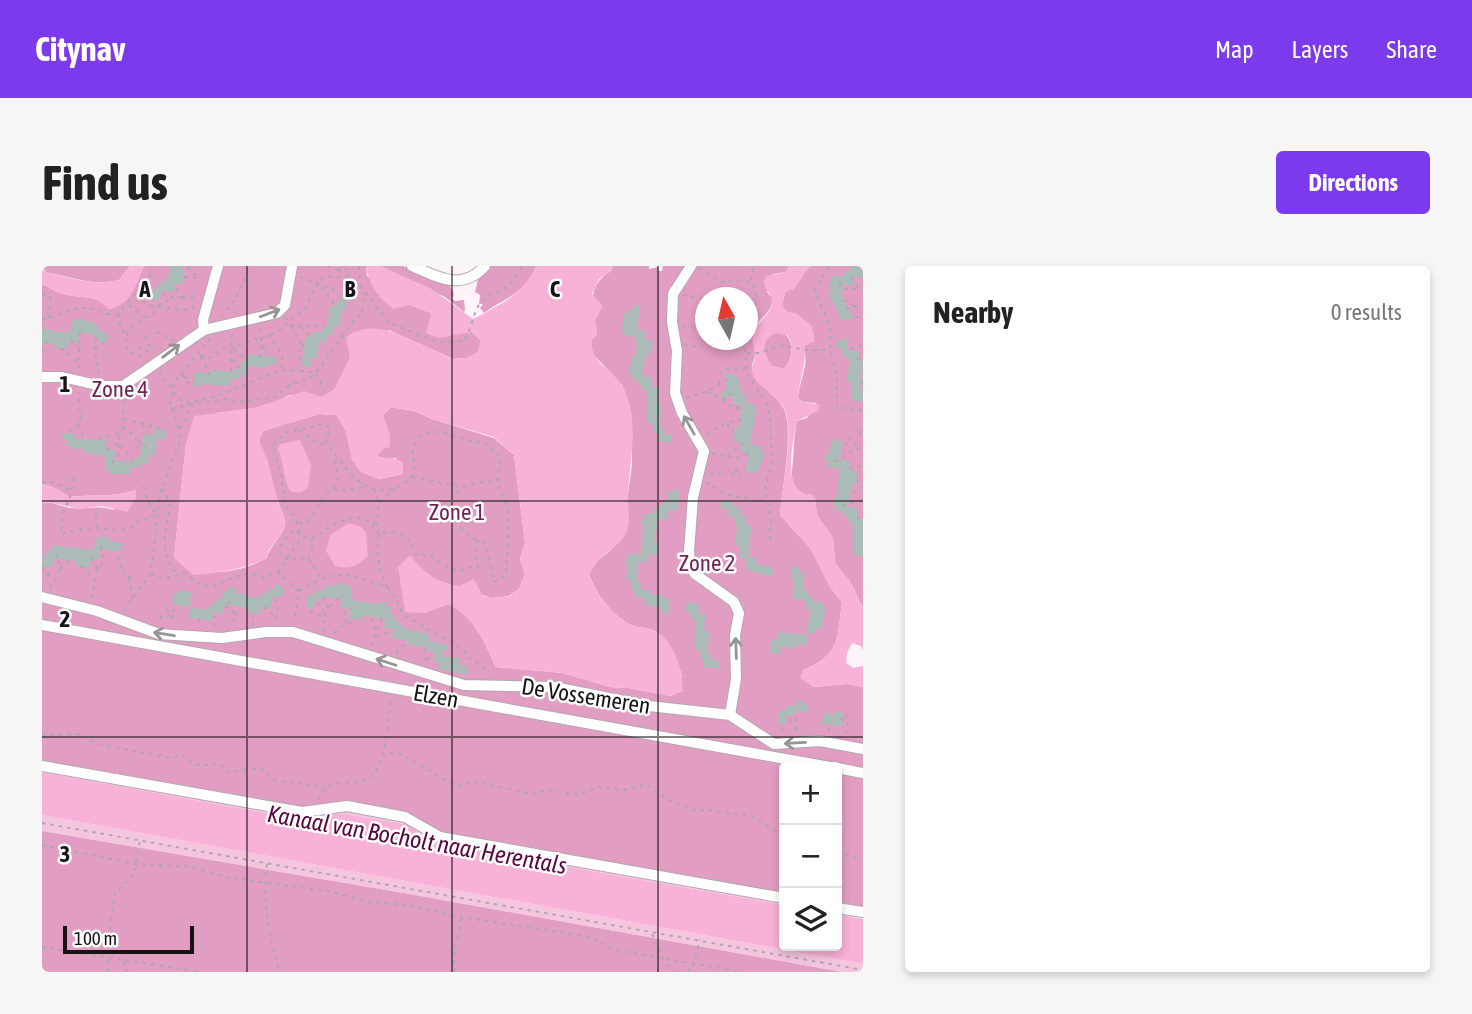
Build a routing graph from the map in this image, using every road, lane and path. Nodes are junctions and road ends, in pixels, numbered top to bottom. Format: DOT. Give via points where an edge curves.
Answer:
graph roads {
  1 [pos="152,266"];
  2 [pos="187,266"];
  3 [pos="218,266"];
  4 [pos="253,266"];
  5 [pos="328,266"];
  6 [pos="359,266"];
  7 [pos="412,266"];
  8 [pos="485,266"];
  9 [pos="522,266"];
  10 [pos="693,266"];
  11 [pos="755,266"];
  12 [pos="828,266"];
  13 [pos="290,269"];
  14 [pos="346,269"];
  15 [pos="338,270"];
  16 [pos="750,275"];
  17 [pos="184,276"];
  18 [pos="852,278"];
  19 [pos="351,279"];
  20 [pos="743,280"];
  21 [pos="839,282"];
  22 [pos="173,284"];
  23 [pos="317,284"];
  24 [pos="752,284"];
  25 [pos="322,286"];
  26 [pos="360,286"];
  27 [pos="753,287"];
  28 [pos="858,288"];
  29 [pos="863,289"];
  30 [pos="138,292"];
  31 [pos="364,292"];
  32 [pos="163,293"];
  33 [pos="42,294"];
  34 [pos="673,294"];
  35 [pos="173,297"];
  36 [pos="181,297"];
  37 [pos="695,297"];
  38 [pos="340,298"];
  39 [pos="844,300"];
  40 [pos="128,304"];
  41 [pos="208,304"];
  42 [pos="334,304"];
  43 [pos="855,306"];
  44 [pos="159,307"];
  45 [pos="863,307"];
  46 [pos="846,309"];
  47 [pos="280,310"];
  48 [pos="118,314"];
  49 [pos="258,317"];
  50 [pos="856,317"];
  51 [pos="863,317"];
  52 [pos="49,318"];
  53 [pos="144,318"];
  54 [pos="42,320"];
  55 [pos="288,321"];
  56 [pos="229,324"];
  57 [pos="291,325"];
  58 [pos="300,326"];
  59 [pos="317,326"];
  60 [pos="325,326"];
  61 [pos="673,326"];
  62 [pos="216,327"];
  63 [pos="695,327"];
  64 [pos="80,328"];
  65 [pos="204,330"];
  66 [pos="321,331"];
  67 [pos="156,332"];
  68 [pos="269,334"];
  69 [pos="126,336"];
  70 [pos="145,336"];
  71 [pos="261,336"];
  72 [pos="311,336"];
  73 [pos="96,337"];
  74 [pos="71,340"];
  75 [pos="675,341"];
  76 [pos="47,342"];
  77 [pos="103,342"];
  78 [pos="301,343"];
  79 [pos="181,344"];
  80 [pos="262,344"];
  81 [pos="863,346"];
  82 [pos="138,347"];
  83 [pos="233,347"];
  84 [pos="695,347"];
  85 [pos="61,348"];
  86 [pos="80,348"];
  87 [pos="850,349"];
  88 [pos="151,350"];
  89 [pos="746,350"];
  90 [pos="830,350"];
  91 [pos="42,351"];
  92 [pos="94,351"];
  93 [pos="308,351"];
  94 [pos="746,353"];
  95 [pos="200,354"];
  96 [pos="270,354"];
  97 [pos="232,358"];
  98 [pos="863,358"];
  99 [pos="260,359"];
  100 [pos="857,359"];
  101 [pos="246,360"];
  102 [pos="300,360"];
  103 [pos="78,362"];
  104 [pos="157,362"];
  105 [pos="239,368"];
  106 [pos="747,368"];
  107 [pos="282,370"];
  108 [pos="231,371"];
  109 [pos="316,373"];
  110 [pos="181,374"];
  111 [pos="210,375"];
  112 [pos="184,376"];
  113 [pos="42,377"];
  114 [pos="729,378"];
  115 [pos="194,380"];
  116 [pos="82,382"];
  117 [pos="719,385"];
  118 [pos="101,386"];
  119 [pos="123,386"];
  120 [pos="191,386"];
  121 [pos="173,388"];
  122 [pos="324,391"];
  123 [pos="706,391"];
  124 [pos="734,392"];
  125 [pos="678,400"];
  126 [pos="721,400"];
  127 [pos="192,404"];
  128 [pos="742,405"];
  129 [pos="747,408"];
  130 [pos="172,409"];
  131 [pos="735,409"];
  132 [pos="863,411"];
  133 [pos="123,418"];
  134 [pos="741,420"];
  135 [pos="726,423"];
  136 [pos="78,424"];
  137 [pos="141,424"];
  138 [pos="122,425"];
  139 [pos="160,428"];
  140 [pos="178,429"];
  141 [pos="298,429"];
  142 [pos="859,431"];
  143 [pos="69,432"];
  144 [pos="150,433"];
  145 [pos="734,433"];
  146 [pos="118,434"];
  147 [pos="863,435"];
  148 [pos="849,437"];
  149 [pos="84,439"];
  150 [pos="99,439"];
  151 [pos="137,440"];
  152 [pos="120,443"];
  153 [pos="845,443"];
  154 [pos="743,444"];
  155 [pos="329,446"];
  156 [pos="701,446"];
  157 [pos="146,447"];
  158 [pos="863,447"];
  159 [pos="857,448"];
  160 [pos="107,450"];
  161 [pos="853,450"];
  162 [pos="138,452"];
  163 [pos="754,452"];
  164 [pos="335,454"];
  165 [pos="726,456"];
  166 [pos="132,460"];
  167 [pos="835,462"];
  168 [pos="112,463"];
  169 [pos="863,465"];
  170 [pos="746,469"];
  171 [pos="849,469"];
  172 [pos="730,472"];
  173 [pos="698,475"];
  174 [pos="412,477"];
  175 [pos="741,477"];
  176 [pos="74,478"];
  177 [pos="856,480"];
  178 [pos="497,481"];
  179 [pos="142,482"];
  180 [pos="42,483"];
  181 [pos="863,485"];
  182 [pos="366,486"];
  183 [pos="463,487"];
  184 [pos="333,488"];
  185 [pos="395,488"];
  186 [pos="161,489"];
  187 [pos="374,489"];
  188 [pos="70,491"];
  189 [pos="852,492"];
  190 [pos="863,500"];
  191 [pos="767,502"];
  192 [pos="379,503"];
  193 [pos="853,503"];
  194 [pos="844,505"];
  195 [pos="849,509"];
  196 [pos="97,514"];
  197 [pos="157,514"];
  198 [pos="863,514"];
  199 [pos="858,519"];
  200 [pos="376,521"];
  201 [pos="298,524"];
  202 [pos="372,526"];
  203 [pos="97,528"];
  204 [pos="300,532"];
  205 [pos="379,534"];
  206 [pos="302,537"];
  207 [pos="312,539"];
  208 [pos="477,541"];
  209 [pos="770,541"];
  210 [pos="101,546"];
  211 [pos="56,554"];
  212 [pos="118,556"];
  213 [pos="92,558"];
  214 [pos="285,558"];
  215 [pos="308,558"];
  216 [pos="54,560"];
  217 [pos="69,560"];
  218 [pos="125,561"];
  219 [pos="60,562"];
  220 [pos="121,565"];
  221 [pos="81,566"];
  222 [pos="42,567"];
  223 [pos="60,569"];
  224 [pos="98,570"];
  225 [pos="130,571"];
  226 [pos="277,572"];
  227 [pos="151,573"];
  228 [pos="177,575"];
  229 [pos="320,578"];
  230 [pos="95,579"];
  231 [pos="128,580"];
  232 [pos="54,582"];
  233 [pos="387,587"];
  234 [pos="299,591"];
  235 [pos="343,595"];
  236 [pos="44,597"];
  237 [pos="324,598"];
  238 [pos="275,599"];
  239 [pos="132,600"];
  240 [pos="228,601"];
  241 [pos="318,603"];
  242 [pos="174,606"];
  243 [pos="225,606"];
  244 [pos="264,607"];
  245 [pos="328,607"];
  246 [pos="230,608"];
  247 [pos="239,608"];
  248 [pos="167,609"];
  249 [pos="347,609"];
  250 [pos="89,610"];
  251 [pos="310,611"];
  252 [pos="325,613"];
  253 [pos="384,613"];
  254 [pos="214,615"];
  255 [pos="234,615"];
  256 [pos="159,617"];
  257 [pos="173,617"];
  258 [pos="276,617"];
  259 [pos="323,617"];
  260 [pos="371,618"];
  261 [pos="357,619"];
  262 [pos="117,620"];
  263 [pos="386,620"];
  264 [pos="380,622"];
  265 [pos="346,624"];
  266 [pos="42,625"];
  267 [pos="377,631"];
  268 [pos="393,631"];
  269 [pos="276,632"];
  270 [pos="293,632"];
  271 [pos="173,636"];
  272 [pos="233,636"];
  273 [pos="375,636"];
  274 [pos="213,638"];
  275 [pos="326,642"];
  276 [pos="406,642"];
  277 [pos="425,649"];
  278 [pos="366,655"];
  279 [pos="431,656"];
  280 [pos="426,661"];
  281 [pos="390,663"];
  282 [pos="427,675"];
  283 [pos="489,684"];
  284 [pos="392,688"];
  285 [pos="846,714"];
  286 [pos="730,715"];
  287 [pos="796,715"];
  288 [pos="842,718"];
  289 [pos="790,719"];
  290 [pos="846,726"];
  291 [pos="796,731"];
  292 [pos="42,736"];
  293 [pos="801,742"];
  294 [pos="845,746"];
  295 [pos="863,749"];
  296 [pos="382,756"];
  297 [pos="802,762"];
  298 [pos="42,766"];
  299 [pos="842,769"];
  300 [pos="863,773"];
  301 [pos="42,823"];
  302 [pos="779,833"];
  303 [pos="140,840"];
  304 [pos="42,845"];
  305 [pos="842,854"];
  306 [pos="863,859"];
  307 [pos="267,863"];
  308 [pos="136,864"];
  309 [pos="264,881"];
  310 [pos="779,897"];
  311 [pos="842,909"];
  312 [pos="863,912"];
  313 [pos="461,917"];
  314 [pos="651,932"];
  315 [pos="700,940"];
  316 [pos="42,947"];
  317 [pos="107,958"];
  318 [pos="664,960"];
  319 [pos="124,961"];
  320 [pos="694,962"];
  321 [pos="863,970"];
  322 [pos="108,972"];
  323 [pos="130,972"];
  324 [pos="202,972"];
  325 [pos="279,972"];
  326 [pos="455,972"];
  327 [pos="674,972"];
  328 [pos="688,972"];
  329 [pos="743,972"];
  1 -- 30 [label="path"];
  2 -- 17 [label="path" via="198,278"];
  3 -- 41 [label="street"];
  4 -- 62 [label="path"];
  5 -- 15 [label="path"];
  6 -- 26 [label="path"];
  7 -- 8 [label="street" via="449,281 472,277"];
  9 -- 31 [label="path" via="500,292 488,295 464,341 438,342 389,323"];
  10 -- 20 [label="path" via="721,282"];
  10 -- 34 [label="street"];
  11 -- 16 [label="path"];
  12 -- 90 [label="path" via="815,291 830,327"];
  13 -- 23 [label="path"];
  13 -- 47 [label="street" via="285,305"];
  14 -- 15 [label="path"];
  15 -- 19 [label="path"];
  16 -- 20 [label="path"];
  16 -- 24 [label="path"];
  18 -- 28 [label="path"];
  19 -- 23 [label="path" via="335,276"];
  19 -- 26 [label="path"];
  20 -- 24 [label="path"];
  21 -- 28 [label="path" via="844,289"];
  22 -- 36 [label="path"];
  23 -- 25 [label="path"];
  23 -- 55 [label="path" via="306,307"];
  24 -- 27 [label="path"];
  25 -- 38 [label="path" via="333,289"];
  25 -- 42 [label="path"];
  26 -- 31 [label="path"];
  28 -- 29 [label="path"];
  30 -- 40 [label="path"];
  30 -- 44 [label="path" via="148,306"];
  31 -- 109 [label="path" via="362,313"];
  32 -- 35 [label="path"];
  33 -- 52 [label="path" via="50,297"];
  34 -- 37 [label="path"];
  34 -- 61 [label="street"];
  35 -- 36 [label="path"];
  35 -- 44 [label="path"];
  36 -- 41 [label="path"];
  39 -- 43 [label="path"];
  40 -- 48 [label="path"];
  40 -- 53 [label="path"];
  41 -- 44 [label="path" via="183,310"];
  41 -- 65 [label="street"];
  43 -- 45 [label="path"];
  43 -- 46 [label="path"];
  44 -- 53 [label="path"];
  49 -- 47 [label="street, one-way"];
  47 -- 55 [label="path"];
  48 -- 52 [label="path" via="106,316 88,308"];
  48 -- 69 [label="path"];
  49 -- 56 [label="street"];
  49 -- 71 [label="path"];
  50 -- 51 [label="path"];
  52 -- 54 [label="path"];
  53 -- 69 [label="path" via="130,327"];
  55 -- 57 [label="path"];
  55 -- 68 [label="path"];
  56 -- 62 [label="street"];
  56 -- 83 [label="path"];
  57 -- 58 [label="path"];
  57 -- 78 [label="path"];
  58 -- 59 [label="path"];
  58 -- 72 [label="path"];
  59 -- 60 [label="path"];
  59 -- 66 [label="path"];
  61 -- 63 [label="path"];
  61 -- 75 [label="street"];
  62 -- 65 [label="street"];
  62 -- 95 [label="path"];
  64 -- 86 [label="path"];
  65 -- 79 [label="street"];
  67 -- 79 [label="path"];
  68 -- 71 [label="path"];
  68 -- 107 [label="path" via="282,355"];
  69 -- 104 [label="path" via="128,352"];
  70 -- 88 [label="path"];
  71 -- 80 [label="path"];
  71 -- 83 [label="path"];
  73 -- 92 [label="path"];
  74 -- 86 [label="path"];
  75 -- 84 [label="path"];
  75 -- 125 [label="street"];
  76 -- 91 [label="path"];
  77 -- 92 [label="path"];
  78 -- 93 [label="path"];
  78 -- 102 [label="path"];
  104 -- 79 [label="street, one-way"];
  80 -- 96 [label="path"];
  80 -- 99 [label="path"];
  81 -- 87 [label="path"];
  82 -- 88 [label="path"];
  83 -- 95 [label="path" via="222,348 210,358"];
  83 -- 97 [label="path"];
  83 -- 101 [label="path"];
  85 -- 103 [label="path"];
  86 -- 103 [label="path"];
  88 -- 104 [label="path"];
  89 -- 94 [label="path"];
  90 -- 94 [label="path" via="783,345"];
  90 -- 132 [label="path" via="837,374 837,407"];
  92 -- 118 [label="path"];
  94 -- 106 [label="path"];
  95 -- 110 [label="path"];
  95 -- 111 [label="path"];
  97 -- 105 [label="path"];
  97 -- 108 [label="path"];
  98 -- 100 [label="path"];
  103 -- 116 [label="path"];
  104 -- 119 [label="street"];
  104 -- 121 [label="path"];
  106 -- 117 [label="path" via="720,373"];
  106 -- 191 [label="path" via="751,383 768,406 770,419 772,465 765,487"];
  107 -- 109 [label="path"];
  107 -- 127 [label="path"];
  109 -- 122 [label="path"];
  109 -- 127 [label="path" via="275,397"];
  110 -- 112 [label="path"];
  110 -- 121 [label="path"];
  112 -- 115 [label="path"];
  112 -- 120 [label="path"];
  113 -- 116 [label="street"];
  114 -- 117 [label="path"];
  116 -- 118 [label="street"];
  116 -- 136 [label="path"];
  117 -- 123 [label="path"];
  118 -- 119 [label="street"];
  119 -- 133 [label="path"];
  121 -- 127 [label="path" via="181,401"];
  121 -- 130 [label="path"];
  123 -- 125 [label="path"];
  123 -- 126 [label="path"];
  124 -- 126 [label="path"];
  156 -- 125 [label="street, one-way"];
  126 -- 131 [label="path"];
  127 -- 130 [label="path"];
  127 -- 140 [label="path"];
  128 -- 131 [label="path"];
  129 -- 131 [label="path"];
  130 -- 140 [label="path"];
  133 -- 137 [label="path"];
  133 -- 138 [label="path"];
  134 -- 135 [label="path"];
  135 -- 145 [label="path"];
  135 -- 156 [label="path" via="710,431"];
  136 -- 143 [label="path"];
  136 -- 149 [label="path"];
  137 -- 139 [label="path"];
  137 -- 144 [label="path"];
  138 -- 146 [label="path"];
  138 -- 151 [label="path"];
  140 -- 186 [label="path" via="180,442"];
  141 -- 155 [label="path"];
  141 -- 155 [label="path" via="330,427"];
  141 -- 201 [label="path" via="284,433 273,445 285,505"];
  142 -- 147 [label="path"];
  146 -- 150 [label="path"];
  146 -- 152 [label="path"];
  148 -- 159 [label="path"];
  151 -- 157 [label="path"];
  151 -- 162 [label="path"];
  152 -- 160 [label="path"];
  152 -- 166 [label="path"];
  152 -- 168 [label="path"];
  153 -- 161 [label="path"];
  154 -- 165 [label="path"];
  155 -- 164 [label="path"];
  156 -- 165 [label="path"];
  156 -- 173 [label="street"];
  158 -- 159 [label="path"];
  159 -- 161 [label="path"];
  161 -- 167 [label="path"];
  163 -- 165 [label="path"];
  164 -- 182 [label="path" via="357,482"];
  164 -- 184 [label="path" via="338,473"];
  169 -- 171 [label="path"];
  170 -- 172 [label="path"];
  172 -- 173 [label="path"];
  172 -- 175 [label="path"];
  173 -- 191 [label="path" via="728,495"];
  286 -- 173 [label="street, one-way" via="739,613 734,601 695,574 690,565 690,521"];
  174 -- 178 [label="path" via="415,443 435,432 485,443 500,457"];
  174 -- 183 [label="path"];
  174 -- 185 [label="path"];
  176 -- 188 [label="path"];
  177 -- 181 [label="path"];
  178 -- 183 [label="path"];
  178 -- 208 [label="path" via="509,514 506,576 494,582 488,565 490,554 482,540"];
  179 -- 197 [label="path"];
  180 -- 188 [label="path" via="54,482"];
  181 -- 189 [label="path"];
  182 -- 184 [label="path"];
  182 -- 187 [label="path"];
  183 -- 208 [label="path" via="455,495 452,516 457,526"];
  184 -- 201 [label="path" via="308,522"];
  185 -- 187 [label="path"];
  185 -- 192 [label="path"];
  186 -- 197 [label="path"];
  186 -- 228 [label="path" via="170,501 164,551"];
  187 -- 192 [label="path"];
  188 -- 203 [label="path" via="61,534"];
  190 -- 193 [label="path"];
  191 -- 209 [label="path"];
  192 -- 200 [label="path"];
  193 -- 194 [label="path"];
  193 -- 195 [label="path"];
  196 -- 203 [label="path"];
  197 -- 203 [label="path" via="123,530"];
  197 -- 227 [label="path"];
  198 -- 199 [label="path"];
  200 -- 202 [label="path"];
  200 -- 205 [label="path"];
  201 -- 204 [label="path"];
  202 -- 205 [label="path"];
  202 -- 207 [label="path" via="363,519 348,520"];
  204 -- 206 [label="path"];
  204 -- 214 [label="path" via="290,532 281,543"];
  205 -- 208 [label="path" via="405,535 415,554 431,556 460,571 480,567"];
  205 -- 233 [label="path" via="378,559"];
  206 -- 207 [label="path"];
  206 -- 214 [label="path"];
  207 -- 215 [label="path"];
  210 -- 224 [label="path" via="104,560"];
  211 -- 219 [label="path"];
  212 -- 220 [label="path"];
  213 -- 224 [label="path"];
  214 -- 215 [label="path"];
  214 -- 226 [label="path"];
  215 -- 229 [label="path"];
  216 -- 219 [label="path"];
  217 -- 223 [label="path"];
  218 -- 220 [label="path"];
  219 -- 223 [label="path"];
  220 -- 231 [label="path"];
  221 -- 230 [label="path"];
  222 -- 232 [label="path"];
  223 -- 232 [label="path"];
  224 -- 230 [label="path"];
  225 -- 231 [label="path"];
  226 -- 228 [label="path" via="261,578 251,573 212,587 185,573"];
  226 -- 234 [label="path"];
  227 -- 228 [label="path" via="163,579"];
  227 -- 239 [label="path"];
  229 -- 233 [label="path" via="337,573"];
  229 -- 234 [label="path"];
  230 -- 250 [label="path"];
  231 -- 239 [label="path"];
  232 -- 236 [label="path"];
  233 -- 283 [label="path" via="406,616 479,662"];
  234 -- 270 [label="path"];
  235 -- 245 [label="path"];
  236 -- 250 [label="street, De Vossemeren"];
  237 -- 245 [label="path"];
  238 -- 258 [label="path"];
  239 -- 262 [label="path"];
  240 -- 246 [label="path"];
  241 -- 252 [label="path"];
  242 -- 257 [label="path"];
  243 -- 246 [label="path"];
  244 -- 258 [label="path"];
  245 -- 252 [label="path"];
  246 -- 255 [label="path"];
  247 -- 255 [label="path"];
  248 -- 257 [label="path"];
  249 -- 265 [label="path"];
  250 -- 262 [label="street, De Vossemeren"];
  251 -- 259 [label="path"];
  252 -- 259 [label="path"];
  253 -- 264 [label="path"];
  254 -- 274 [label="path"];
  255 -- 272 [label="path"];
  256 -- 257 [label="path"];
  257 -- 271 [label="path"];
  258 -- 269 [label="path"];
  259 -- 275 [label="path"];
  260 -- 267 [label="path"];
  261 -- 265 [label="path"];
  271 -- 262 [label="street, De Vossemeren, one-way"];
  263 -- 264 [label="path"];
  264 -- 267 [label="path"];
  265 -- 275 [label="path"];
  266 -- 284 [label="street, Elzen"];
  267 -- 273 [label="path"];
  268 -- 273 [label="path"];
  269 -- 270 [label="street, De Vossemeren"];
  269 -- 272 [label="street, De Vossemeren"];
  270 -- 275 [label="street, De Vossemeren"];
  271 -- 274 [label="street, De Vossemeren"];
  272 -- 274 [label="street, De Vossemeren"];
  273 -- 278 [label="path"];
  275 -- 278 [label="street, De Vossemeren"];
  276 -- 281 [label="path"];
  277 -- 280 [label="path"];
  281 -- 278 [label="street, De Vossemeren, one-way"];
  279 -- 280 [label="path"];
  280 -- 282 [label="path"];
  281 -- 282 [label="street, De Vossemeren"];
  282 -- 283 [label="street, De Vossemeren" via="464,685"];
  283 -- 286 [label="street, De Vossemeren" via="554,687 649,706"];
  284 -- 296 [label="path"];
  284 -- 297 [label="street, Elzen"];
  285 -- 290 [label="path"];
  293 -- 286 [label="street, De Vossemeren, one-way" via="774,744"];
  287 -- 291 [label="path"];
  288 -- 290 [label="path"];
  289 -- 291 [label="path"];
  290 -- 294 [label="path"];
  291 -- 293 [label="path"];
  292 -- 296 [label="path" via="80,734 100,744 171,758 182,755 191,765 219,763 230,772 261,768 274,780 325,787 359,783 373,776"];
  293 -- 294 [label="street, De Vossemeren"];
  294 -- 295 [label="street, De Vossemeren"];
  296 -- 302 [label="path" via="401,754 456,786 476,782 533,794 547,790 579,795 598,787 624,790 646,784 696,811 751,816"];
  298 -- 310 [label="street" via="302,812 347,806 405,817 440,837"];
  299 -- 300 [label="street"];
  301 -- 303 [label="path"];
  303 -- 307 [label="path"];
  303 -- 308 [label="path"];
  304 -- 308 [label="path"];
  305 -- 306 [label="path"];
  307 -- 309 [label="path"];
  307 -- 314 [label="path"];
  308 -- 309 [label="path" via="192,867"];
  308 -- 317 [label="path" via="134,875 115,892"];
  309 -- 313 [label="path"];
  309 -- 325 [label="path" via="266,920"];
  311 -- 312 [label="street"];
  313 -- 318 [label="path" via="591,937 615,950"];
  313 -- 326 [label="path" via="452,961"];
  314 -- 315 [label="path"];
  314 -- 318 [label="path"];
  315 -- 320 [label="path"];
  315 -- 321 [label="path"];
  316 -- 317 [label="path"];
  317 -- 319 [label="path"];
  317 -- 322 [label="path"];
  318 -- 320 [label="path"];
  318 -- 327 [label="path"];
  319 -- 323 [label="path"];
  319 -- 324 [label="path"];
  320 -- 328 [label="path"];
  320 -- 329 [label="path"];
}
